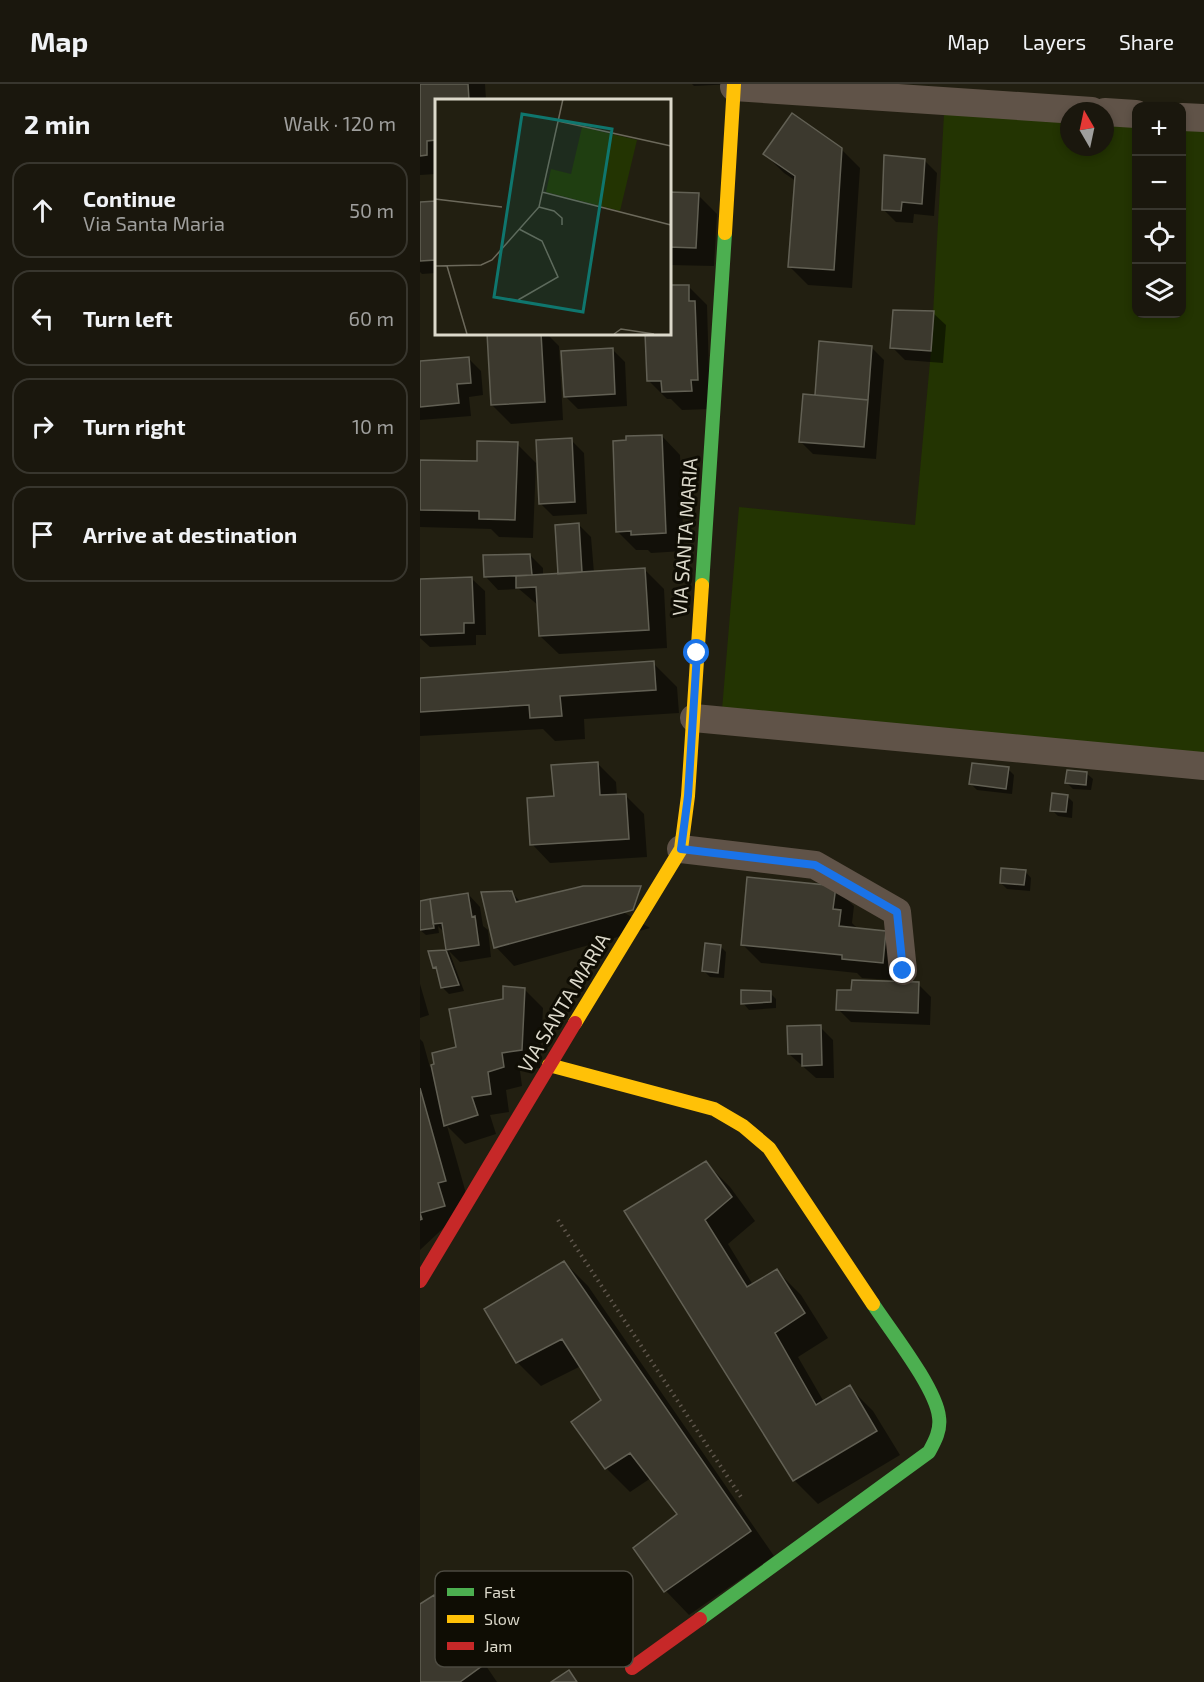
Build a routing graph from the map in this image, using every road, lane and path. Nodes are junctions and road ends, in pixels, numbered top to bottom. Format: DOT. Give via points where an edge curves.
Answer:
graph roads {
  1 [pos="734,86"];
  2 [pos="1060,109"];
  3 [pos="1114,113"];
  4 [pos="1132,114"];
  5 [pos="1186,117"];
  6 [pos="1204,118"];
  7 [pos="694,718"];
  8 [pos="1204,766"];
  9 [pos="681,849"];
  10 [pos="903,971"];
  11 [pos="549,1065"];
  12 [pos="558,1220"];
  13 [pos="420,1281"];
  14 [pos="743,1500"];
  15 [pos="632,1668"];
  1 -- 2 [label="street"];
  1 -- 7 [label="street, VIA SANTA MARIA"];
  3 -- 4 [label="street"];
  5 -- 6 [label="street"];
  7 -- 8 [label="street"];
  7 -- 9 [label="street, VIA SANTA MARIA"];
  9 -- 10 [label="street" via="815,865 897,912"];
  9 -- 11 [label="street, VIA SANTA MARIA"];
  11 -- 13 [label="street, VIA SANTA MARIA"];
  11 -- 15 [label="street" via="714,1109 754,1132 769,1148 924,1381 934,1398 940,1422 939,1437 929,1452"];
  12 -- 14 [label="path"];
}
